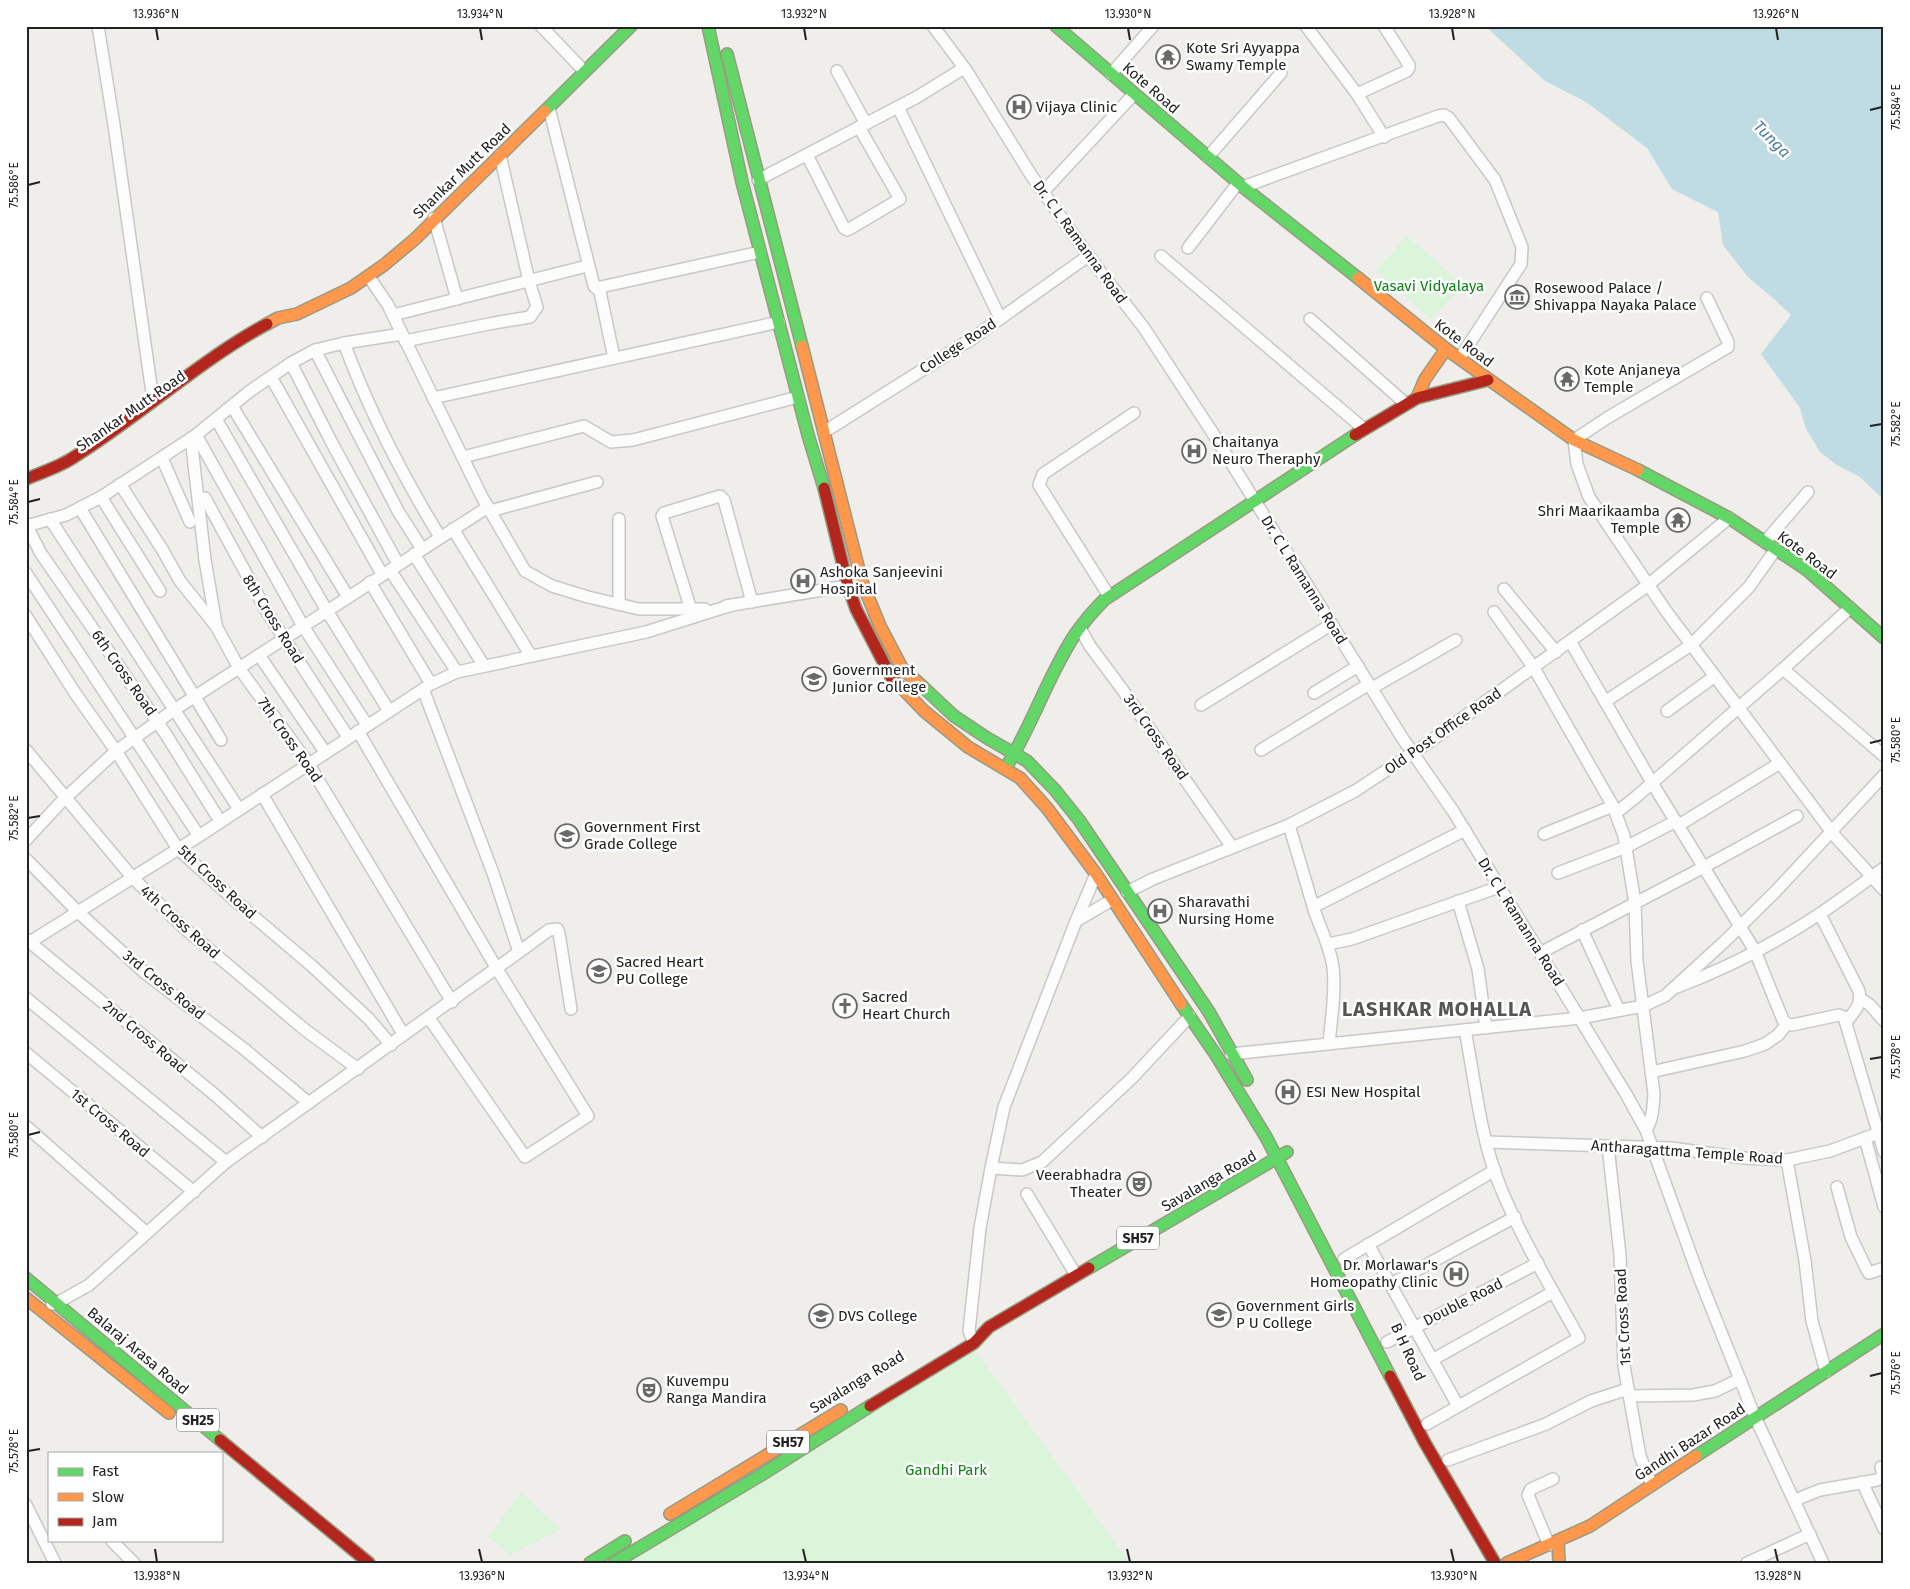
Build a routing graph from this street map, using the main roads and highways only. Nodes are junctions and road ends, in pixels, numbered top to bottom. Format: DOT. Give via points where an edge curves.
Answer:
graph roads {
  1 [pos="631,26"];
  2 [pos="708,26"];
  3 [pos="1056,26"];
  4 [pos="725,45"];
  5 [pos="297,314"];
  6 [pos="1446,349"];
  7 [pos="1488,380"];
  8 [pos="200,381"];
  9 [pos="1411,401"];
  10 [pos="163,409"];
  11 [pos="44,478"];
  12 [pos="26,479"];
  13 [pos="26,490"];
  14 [pos="1884,638"];
  15 [pos="1015,754"];
  16 [pos="1004,770"];
  17 [pos="1252,1088"];
  18 [pos="1280,1138"];
  19 [pos="1277,1159"];
  20 [pos="26,1278"];
  21 [pos="29,1304"];
  22 [pos="989,1327"];
  23 [pos="965,1334"];
  24 [pos="1884,1334"];
  25 [pos="1398,1366"];
  26 [pos="852,1403"];
  27 [pos="217,1452"];
  28 [pos="222,1456"];
  29 [pos="661,1520"];
  30 [pos="637,1534"];
  31 [pos="1554,1543"];
  32 [pos="355,1563"];
  33 [pos="369,1563"];
  34 [pos="590,1563"];
  35 [pos="614,1563"];
  36 [pos="1495,1563"];
  37 [pos="1506,1563"];
  38 [pos="1559,1563"];
  1 -- 5 [label="main road, Shankar Mutt Road" via="401,252 352,288"];
  2 -- 16 [label="main road" via="742,182 856,609 891,677 924,711 968,747"];
  3 -- 6 [label="main road, Kote Road" via="1241,185"];
  4 -- 15 [label="main road" via="862,582 902,668 954,716"];
  5 -- 8 [label="main road, Shankar Mutt Road" via="243,348"];
  5 -- 11 [label="main road, Shankar Mutt Road" via="278,318 256,330"];
  6 -- 7 [label="main road, Kote Road"];
  6 -- 9 [label="main road"];
  7 -- 9 [label="main road"];
  7 -- 14 [label="main road, Kote Road" via="1574,440 1729,518 1807,570"];
  9 -- 15 [label="main road" via="1110,596 1088,614 1047,686"];
  10 -- 11 [label="main road, Shankar Mutt Road" via="98,454"];
  11 -- 12 [label="main road, Shankar Mutt Road"];
  11 -- 13 [label="main road, Shankar Mutt Road"];
  15 -- 16 [label="main road"];
  15 -- 17 [label="main road" via="1027,760 1079,820 1209,1012"];
  16 -- 19 [label="main road" via="1020,778 1047,808 1096,874 1250,1110"];
  18 -- 19 [label="main road, Savalanga Road / SH57" via="1290,1156"];
  19 -- 22 [label="main road, Savalanga Road / SH57"];
  19 -- 36 [label="main road" via="1422,1436"];
  20 -- 33 [label="main road, Balaraj Arasa Road / SH25"];
  21 -- 27 [label="main road, Balaraj Arasa Road / SH25"];
  22 -- 23 [label="main road, Savalanga Road / SH57"];
  22 -- 35 [label="main road, Savalanga Road / SH57" via="974,1343"];
  24 -- 31 [label="main road, Gandhi Bazar Road" via="1590,1526"];
  25 -- 37 [label="main road, B H Road"];
  26 -- 29 [label="main road, Savalanga Road / SH57"];
  28 -- 32 [label="main road"];
  30 -- 34 [label="main road"];
  31 -- 37 [label="main road, Gandhi Bazar Road"];
  31 -- 38 [label="main road"];
}
